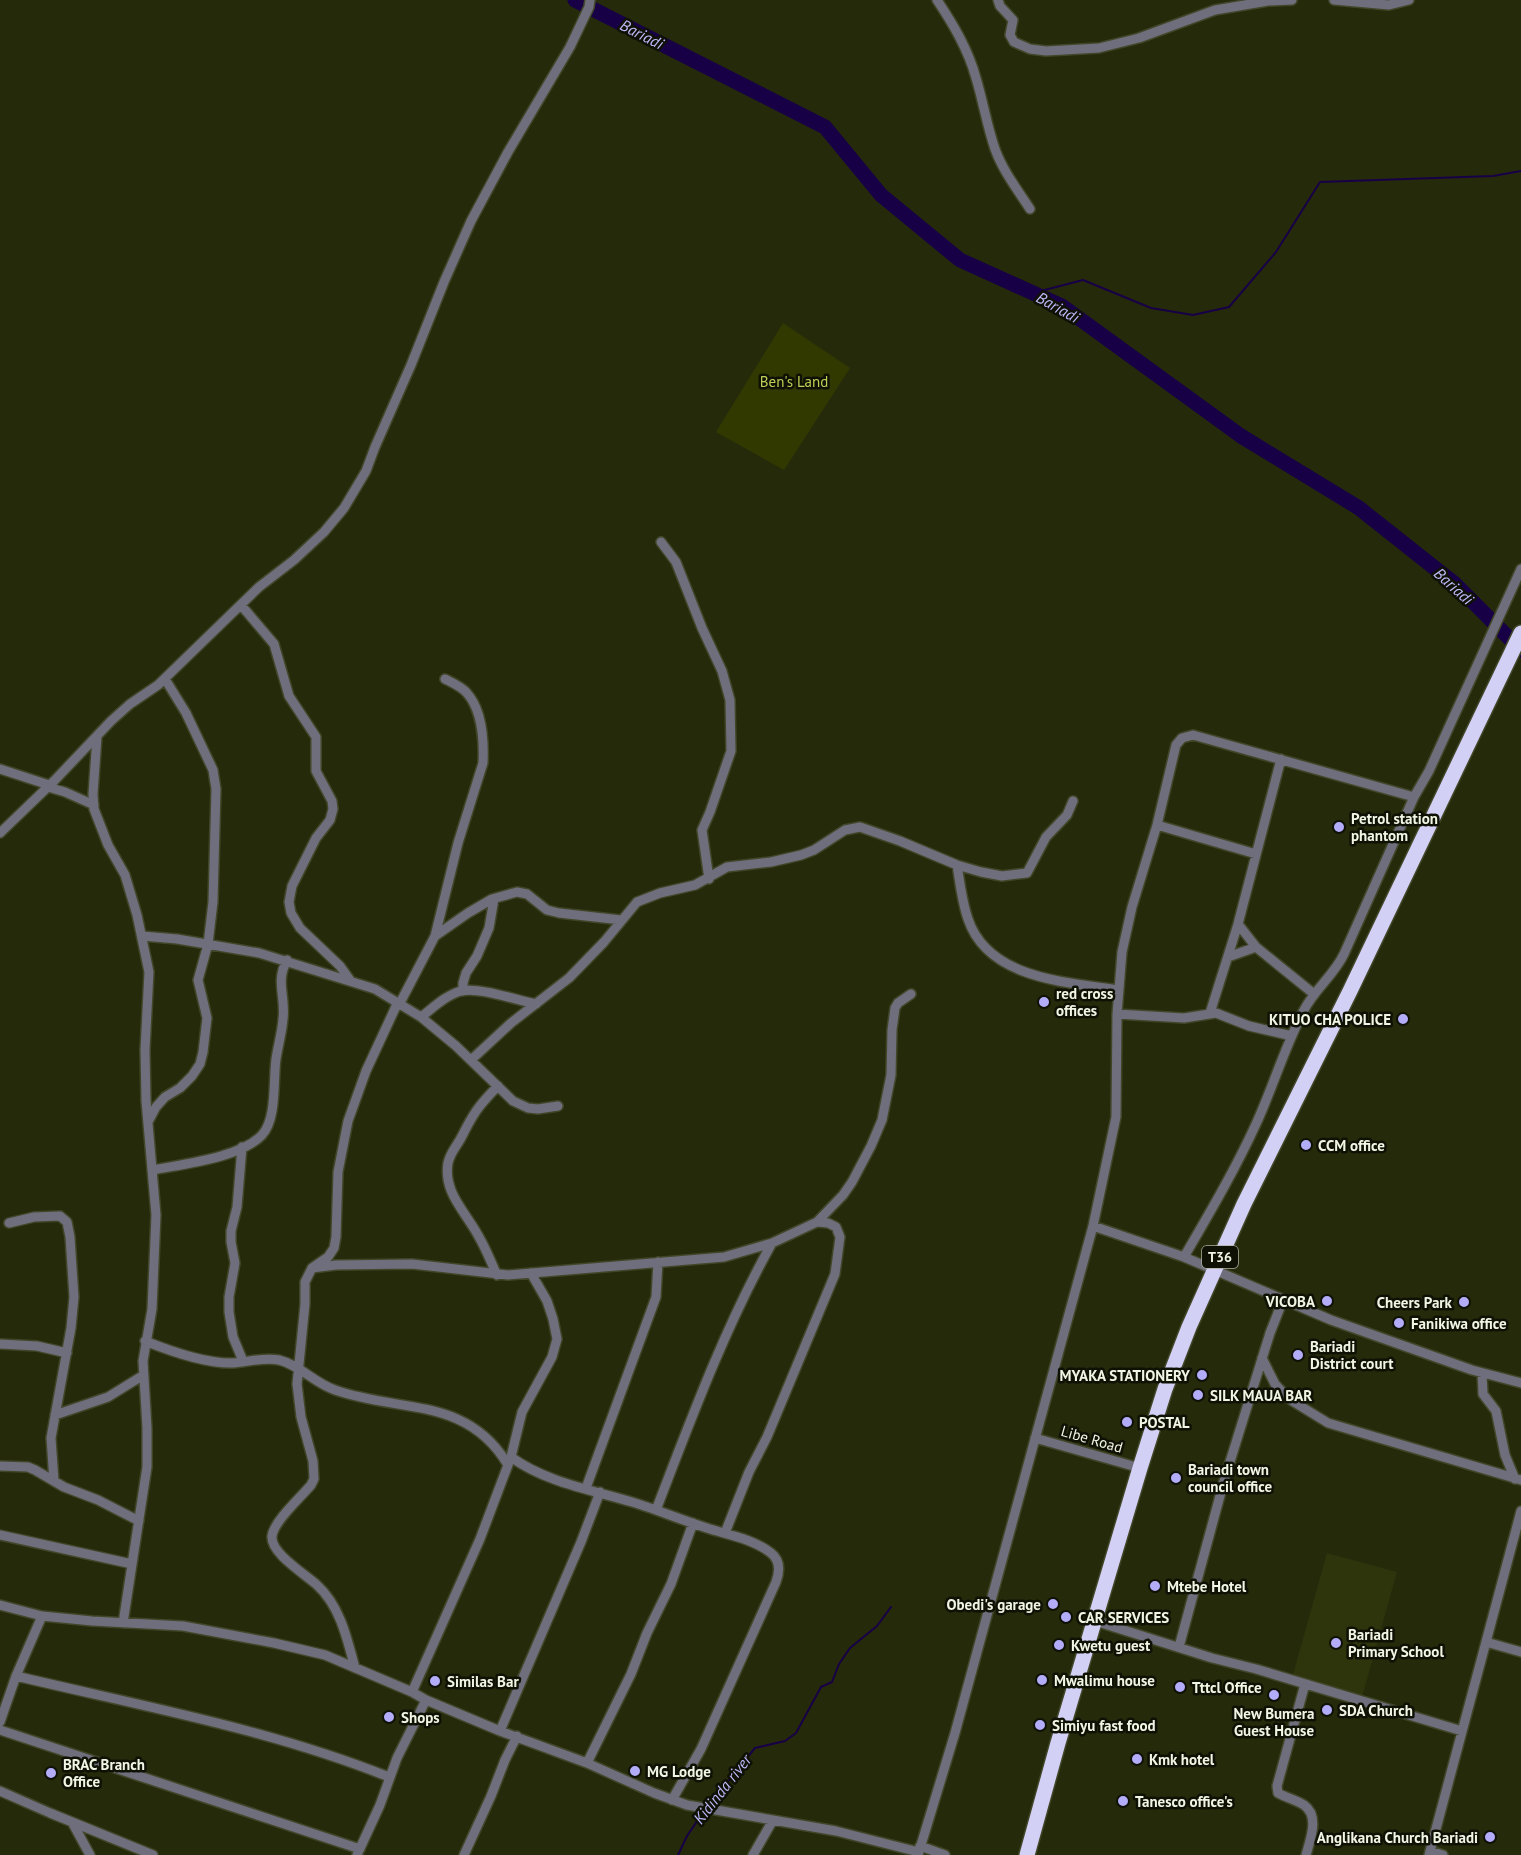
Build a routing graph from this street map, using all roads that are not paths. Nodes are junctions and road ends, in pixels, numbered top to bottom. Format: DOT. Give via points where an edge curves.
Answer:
graph roads {
  1 [pos="590,0"];
  2 [pos="937,0"];
  3 [pos="998,0"];
  4 [pos="1292,0"];
  5 [pos="1334,0"];
  6 [pos="1409,0"];
  7 [pos="1030,209"];
  8 [pos="661,542"];
  9 [pos="1521,569"];
  10 [pos="241,605"];
  11 [pos="1521,633"];
  12 [pos="165,679"];
  13 [pos="446,679"];
  14 [pos="97,737"];
  15 [pos="1281,759"];
  16 [pos="0,769"];
  17 [pos="49,786"];
  18 [pos="1414,797"];
  19 [pos="1073,801"];
  20 [pos="94,805"];
  21 [pos="1157,825"];
  22 [pos="0,833"];
  23 [pos="1256,854"];
  24 [pos="957,865"];
  25 [pos="709,879"];
  26 [pos="494,899"];
  27 [pos="621,920"];
  28 [pos="1238,924"];
  29 [pos="142,936"];
  30 [pos="435,936"];
  31 [pos="208,944"];
  32 [pos="1256,947"];
  33 [pos="1228,957"];
  34 [pos="287,960"];
  35 [pos="350,980"];
  36 [pos="1118,990"];
  37 [pos="464,991"];
  38 [pos="911,994"];
  39 [pos="1314,994"];
  40 [pos="399,1003"];
  41 [pos="536,1004"];
  42 [pos="1210,1013"];
  43 [pos="1117,1014"];
  44 [pos="421,1017"];
  45 [pos="1292,1036"];
  46 [pos="471,1060"];
  47 [pos="498,1086"];
  48 [pos="558,1106"];
  49 [pos="148,1122"];
  50 [pos="242,1147"];
  51 [pos="153,1170"];
  52 [pos="817,1222"];
  53 [pos="9,1223"];
  54 [pos="1093,1226"];
  55 [pos="772,1243"];
  56 [pos="1184,1257"];
  57 [pos="658,1262"];
  58 [pos="312,1268"];
  59 [pos="1214,1270"];
  60 [pos="531,1273"];
  61 [pos="497,1275"];
  62 [pos="1283,1300"];
  63 [pos="145,1341"];
  64 [pos="0,1344"];
  65 [pos="67,1353"];
  66 [pos="1262,1358"];
  67 [pos="243,1361"];
  68 [pos="298,1368"];
  69 [pos="1482,1373"];
  70 [pos="142,1376"];
  71 [pos="1521,1383"];
  72 [pos="55,1415"];
  73 [pos="1035,1438"];
  74 [pos="509,1461"];
  75 [pos="0,1466"];
  76 [pos="1140,1468"];
  77 [pos="1518,1480"];
  78 [pos="54,1481"];
  79 [pos="586,1488"];
  80 [pos="600,1492"];
  81 [pos="656,1509"];
  82 [pos="1521,1511"];
  83 [pos="140,1521"];
  84 [pos="693,1523"];
  85 [pos="725,1533"];
  86 [pos="0,1535"];
  87 [pos="132,1564"];
  88 [pos="0,1605"];
  89 [pos="42,1616"];
  90 [pos="1095,1621"];
  91 [pos="123,1623"];
  92 [pos="1486,1642"];
  93 [pos="1179,1647"];
  94 [pos="1521,1652"];
  95 [pos="355,1668"];
  96 [pos="16,1676"];
  97 [pos="1305,1684"];
  98 [pos="412,1692"];
  99 [pos="426,1700"];
  100 [pos="3,1704"];
  101 [pos="0,1722"];
  102 [pos="0,1730"];
  103 [pos="500,1731"];
  104 [pos="1462,1731"];
  105 [pos="517,1736"];
  106 [pos="587,1763"];
  107 [pos="389,1777"];
  108 [pos="0,1791"];
  109 [pos="672,1800"];
  110 [pos="773,1820"];
  111 [pos="72,1822"];
  112 [pos="919,1851"];
  113 [pos="358,1852"];
  114 [pos="1429,1853"];
  115 [pos="90,1855"];
  116 [pos="153,1855"];
  117 [pos="464,1855"];
  118 [pos="753,1855"];
  119 [pos="945,1855"];
  120 [pos="1027,1855"];
  121 [pos="1306,1855"];
  122 [pos="1443,1855"];
  1 -- 10 [label="street" via="570,47 461,242 366,471 324,532"];
  2 -- 7 [label="street" via="967,52 1006,174"];
  3 -- 4 [label="street" via="1013,20 1010,35 1014,42 1046,51 1099,48 1215,10"];
  5 -- 6 [label="street" via="1389,5"];
  8 -- 25 [label="street" via="676,562 722,671 730,700 731,751 702,830"];
  9 -- 18 [label="street"];
  10 -- 12 [label="street"];
  10 -- 35 [label="street" via="274,644 290,696 316,737 316,771 332,801 330,820 291,886 291,913 300,928"];
  11 -- 59 [label="highway, T36"];
  12 -- 14 [label="street" via="130,704"];
  12 -- 31 [label="street" via="186,712 213,770 213,902"];
  13 -- 30 [label="street" via="459,686 474,703 484,749"];
  14 -- 17 [label="street"];
  14 -- 20 [label="street"];
  15 -- 18 [label="street"];
  15 -- 21 [label="street" via="1193,735 1182,738 1176,745"];
  15 -- 23 [label="street"];
  16 -- 17 [label="street"];
  17 -- 20 [label="street"];
  17 -- 22 [label="street"];
  18 -- 39 [label="street" via="1339,965"];
  19 -- 24 [label="street" via="1067,815 1046,837 1027,873 1002,876"];
  20 -- 29 [label="street" via="108,845 125,875"];
  21 -- 23 [label="street"];
  21 -- 36 [label="street" via="1132,907"];
  23 -- 28 [label="street"];
  24 -- 25 [label="street" via="860,827 845,830 801,855 734,865"];
  24 -- 36 [label="street" via="968,919 992,955 1042,978"];
  25 -- 27 [label="street" via="637,902"];
  26 -- 27 [label="street" via="517,892 527,894 547,910"];
  26 -- 30 [label="street"];
  26 -- 37 [label="street" via="489,928 466,973"];
  27 -- 41 [label="street" via="569,978"];
  28 -- 32 [label="street"];
  28 -- 33 [label="street"];
  29 -- 31 [label="street"];
  29 -- 49 [label="street" via="150,972 145,1050"];
  30 -- 40 [label="street"];
  31 -- 34 [label="street"];
  31 -- 49 [label="street" via="198,980 207,1018 200,1064 156,1107"];
  32 -- 33 [label="street"];
  32 -- 39 [label="street"];
  33 -- 42 [label="street"];
  34 -- 35 [label="street"];
  34 -- 50 [label="street" via="279,980 284,1017 272,1110 262,1135"];
  35 -- 40 [label="street"];
  36 -- 43 [label="street"];
  37 -- 41 [label="street"];
  37 -- 44 [label="street"];
  38 -- 52 [label="street" via="895,1008 887,1101 871,1146 843,1195"];
  39 -- 45 [label="street"];
  40 -- 44 [label="street"];
  40 -- 58 [label="street" via="366,1071 348,1121 338,1172 334,1248"];
  41 -- 46 [label="street"];
  42 -- 43 [label="street" via="1184,1018"];
  42 -- 45 [label="street"];
  43 -- 54 [label="street" via="1116,1117"];
  44 -- 46 [label="street"];
  45 -- 56 [label="street" via="1257,1124"];
  46 -- 47 [label="street"];
  47 -- 48 [label="street" via="513,1101 528,1108"];
  47 -- 61 [label="street" via="471,1117 452,1151 447,1172 453,1198 480,1238"];
  49 -- 51 [label="street"];
  50 -- 51 [label="street" via="208,1160"];
  50 -- 67 [label="street" via="231,1231 235,1271 228,1297 230,1324"];
  51 -- 63 [label="street" via="153,1290"];
  52 -- 55 [label="street"];
  52 -- 85 [label="street" via="828,1223 840,1232 835,1274"];
  53 -- 65 [label="street" via="50,1216 60,1216 67,1222 74,1298"];
  54 -- 56 [label="street"];
  54 -- 73 [label="street"];
  55 -- 57 [label="street" via="724,1257"];
  55 -- 81 [label="street" via="741,1303"];
  56 -- 59 [label="street"];
  57 -- 60 [label="street"];
  57 -- 79 [label="street" via="656,1297"];
  58 -- 61 [label="street" via="412,1264"];
  58 -- 68 [label="street" via="305,1282"];
  59 -- 62 [label="street"];
  59 -- 76 [label="highway, T36" via="1165,1389"];
  60 -- 61 [label="street"];
  60 -- 74 [label="street" via="547,1301 557,1339 552,1357 522,1412"];
  62 -- 66 [label="street"];
  62 -- 69 [label="street"];
  63 -- 67 [label="street" via="209,1360"];
  63 -- 70 [label="street"];
  64 -- 65 [label="street"];
  65 -- 72 [label="street"];
  66 -- 77 [label="street" via="1288,1399 1328,1423"];
  66 -- 93 [label="street"];
  67 -- 68 [label="street" via="274,1359"];
  68 -- 74 [label="street" via="332,1389 462,1420 490,1440"];
  68 -- 95 [label="street" via="299,1405 314,1479 282,1519 272,1539 277,1552 330,1600"];
  69 -- 71 [label="street"];
  69 -- 77 [label="street" via="1483,1394 1496,1411 1505,1455"];
  70 -- 72 [label="street" via="108,1397"];
  70 -- 83 [label="street" via="148,1451"];
  72 -- 78 [label="street" via="51,1438"];
  73 -- 76 [label="street, Libe Road"];
  73 -- 112 [label="street"];
  74 -- 79 [label="street"];
  74 -- 98 [label="street" via="480,1539"];
  75 -- 78 [label="street" via="28,1467"];
  76 -- 90 [label="highway, T36"];
  78 -- 83 [label="street"];
  79 -- 80 [label="street"];
  80 -- 81 [label="street"];
  80 -- 103 [label="street"];
  81 -- 84 [label="street"];
  82 -- 92 [label="street"];
  83 -- 87 [label="street"];
  84 -- 85 [label="street"];
  84 -- 106 [label="street" via="632,1674"];
  85 -- 109 [label="street" via="772,1554 779,1575 701,1749"];
  86 -- 87 [label="street"];
  87 -- 91 [label="street"];
  88 -- 89 [label="street"];
  89 -- 91 [label="street"];
  89 -- 96 [label="street"];
  90 -- 93 [label="street"];
  90 -- 120 [label="highway, T36"];
  91 -- 95 [label="street" via="183,1626 274,1643 325,1655"];
  92 -- 94 [label="street"];
  92 -- 104 [label="street"];
  93 -- 97 [label="street"];
  95 -- 98 [label="street"];
  96 -- 100 [label="street"];
  96 -- 107 [label="street" via="202,1718 292,1743"];
  97 -- 104 [label="street"];
  97 -- 121 [label="street" via="1277,1786 1278,1793 1312,1813"];
  98 -- 99 [label="street"];
  99 -- 103 [label="street"];
  99 -- 107 [label="street"];
  100 -- 101 [label="street"];
  102 -- 113 [label="street"];
  103 -- 105 [label="street"];
  104 -- 114 [label="street"];
  105 -- 106 [label="street"];
  105 -- 117 [label="street"];
  106 -- 109 [label="street"];
  107 -- 113 [label="street"];
  108 -- 111 [label="street"];
  109 -- 110 [label="street" via="717,1812"];
  110 -- 112 [label="street"];
  110 -- 118 [label="street"];
  111 -- 115 [label="street"];
  111 -- 116 [label="street"];
  112 -- 119 [label="street"];
  114 -- 122 [label="street"];
}
